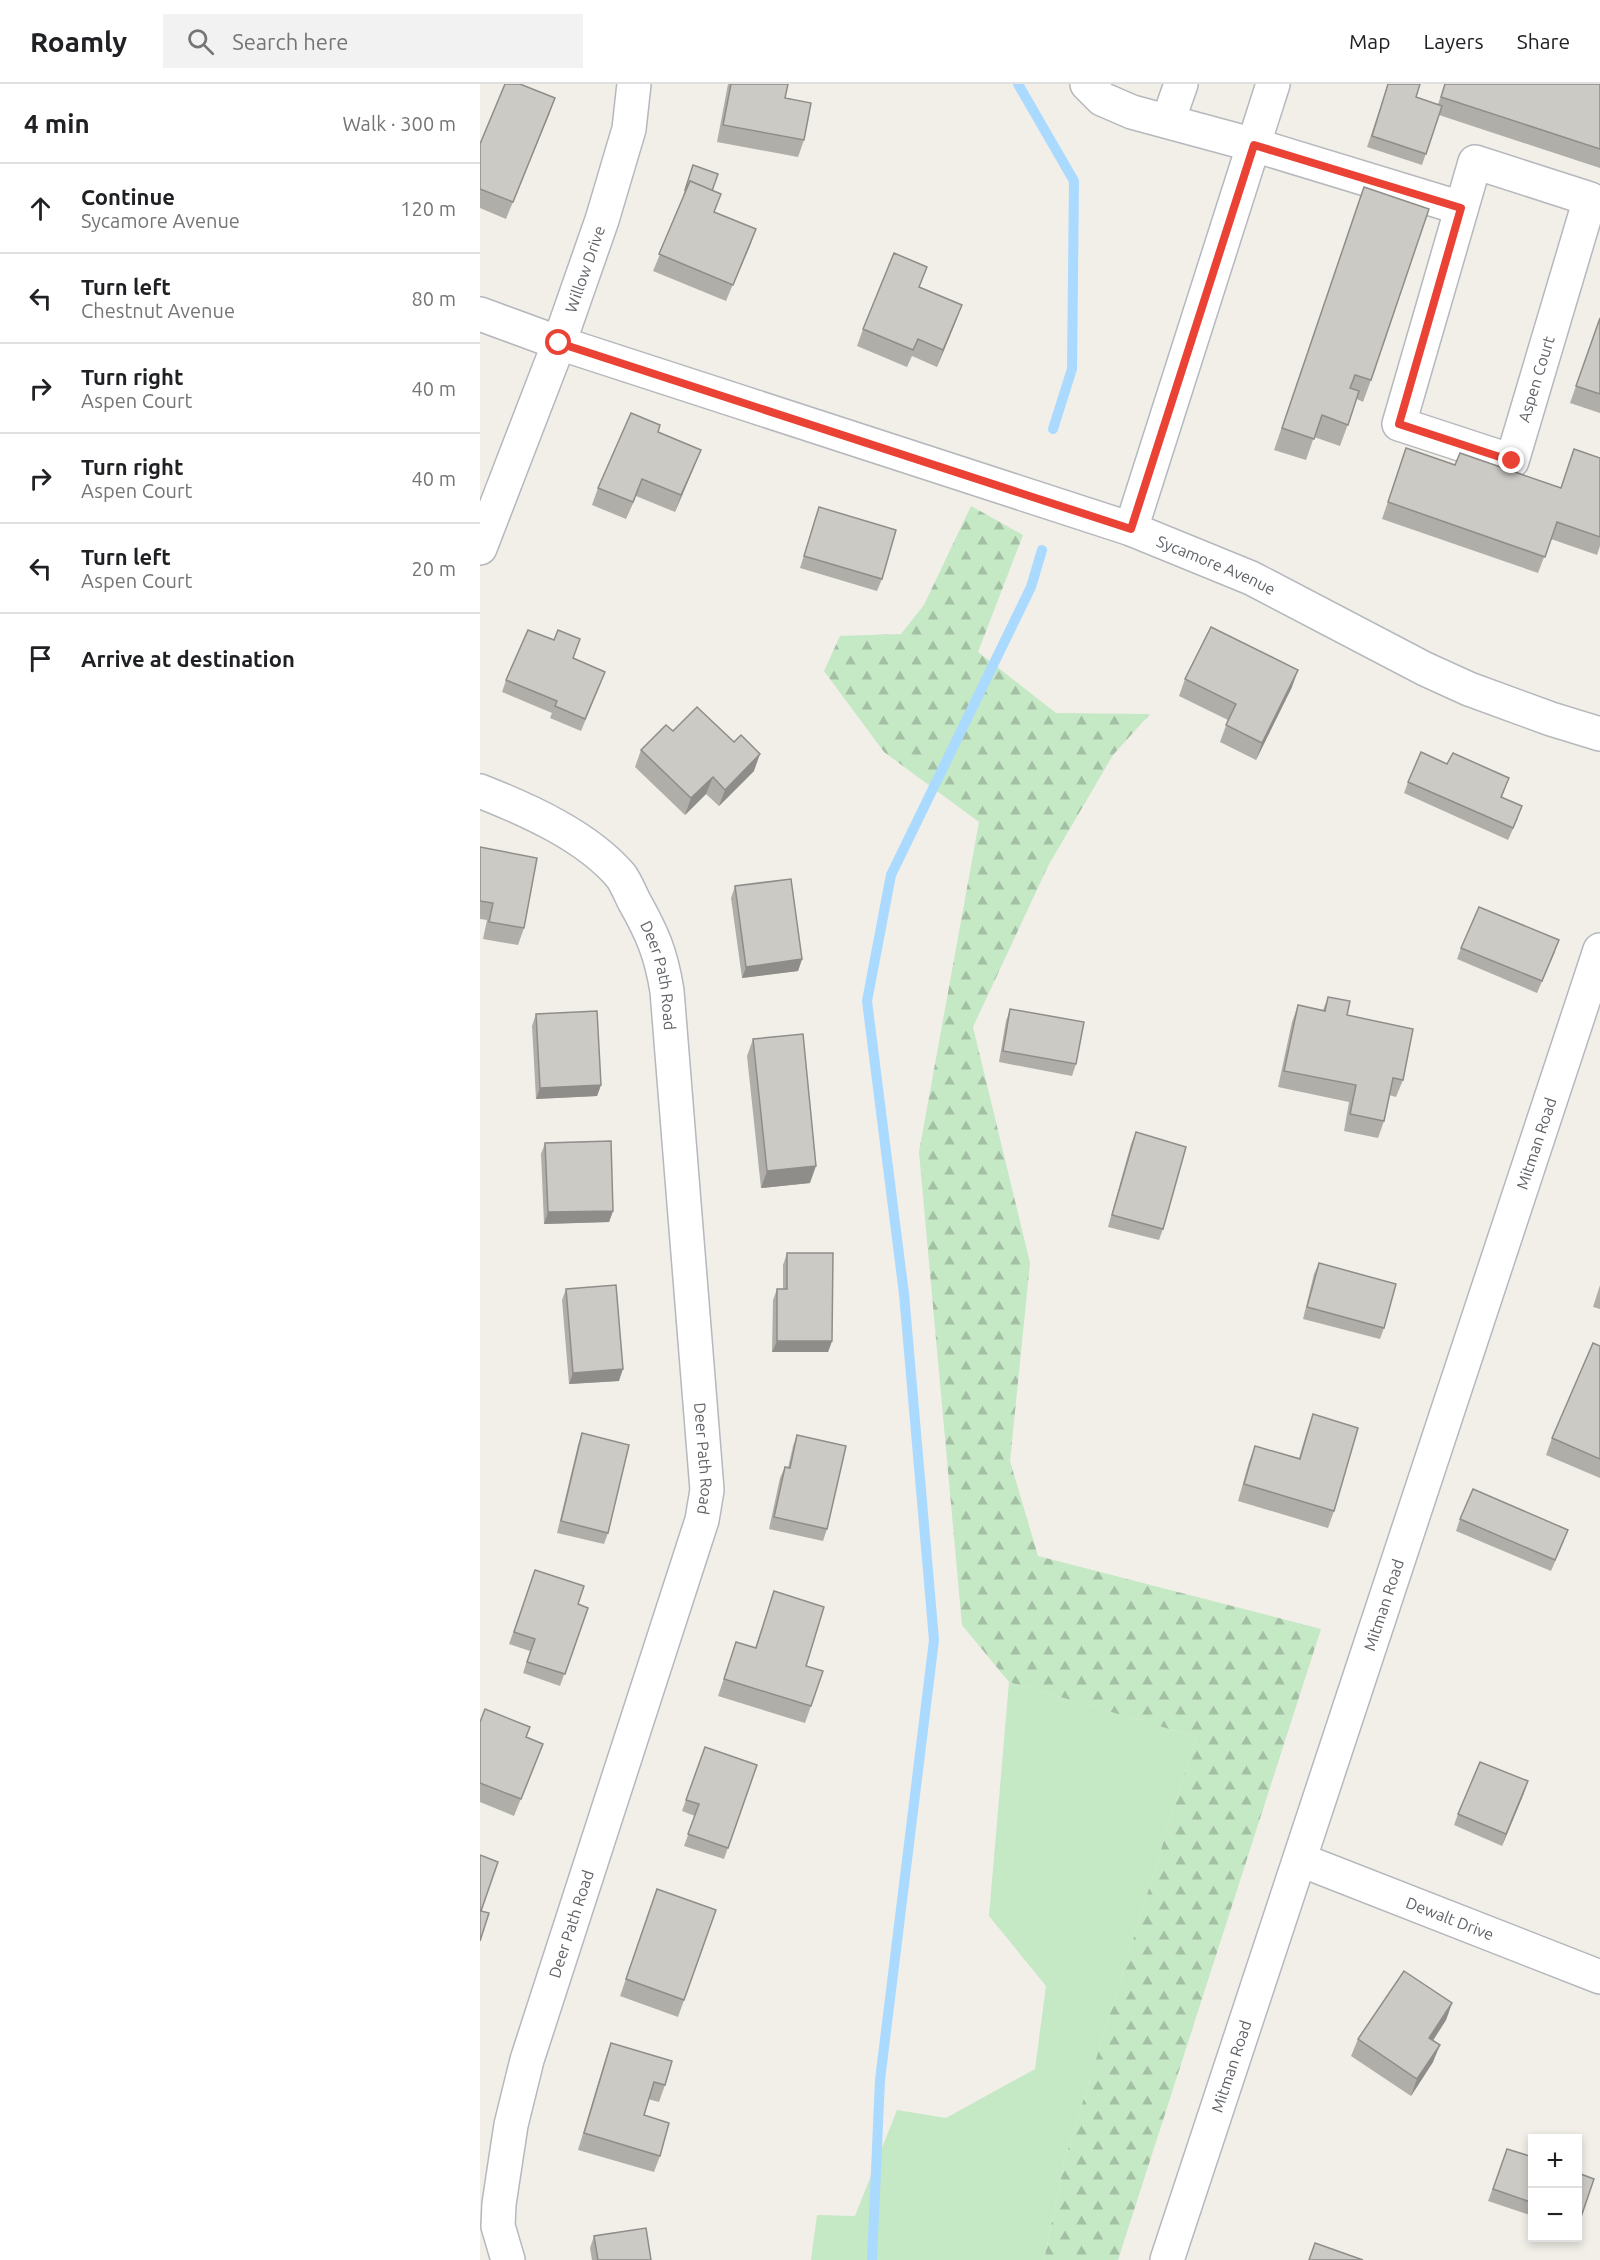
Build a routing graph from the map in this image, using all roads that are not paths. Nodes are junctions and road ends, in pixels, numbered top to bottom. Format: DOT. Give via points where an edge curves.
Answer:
graph roads {
  1 [pos="634,84"];
  2 [pos="1087,84"];
  3 [pos="1180,84"];
  4 [pos="1273,84"];
  5 [pos="1168,121"];
  6 [pos="1254,145"];
  7 [pos="1461,208"];
  8 [pos="480,314"];
  9 [pos="559,343"];
  10 [pos="1131,529"];
  11 [pos="480,548"];
  12 [pos="1600,734"];
  13 [pos="480,791"];
  14 [pos="1600,950"];
  15 [pos="1301,1860"];
  16 [pos="1600,1977"];
  17 [pos="508,2260"];
  18 [pos="1167,2260"];
  1 -- 9 [label="street, Willow Drive" via="629,129"];
  2 -- 5 [label="street" via="1102,99"];
  3 -- 5 [label="street"];
  4 -- 6 [label="street"];
  5 -- 6 [label="street"];
  6 -- 7 [label="street"];
  6 -- 10 [label="street"];
  7 -- 7 [label="street, Aspen Court" via="1475,162 1590,199 1512,461 1399,424"];
  8 -- 9 [label="street, Sycamore Avenue"];
  9 -- 10 [label="street, Sycamore Avenue"];
  9 -- 11 [label="street, Willow Drive"];
  10 -- 12 [label="street, Sycamore Avenue" via="1251,578 1469,689"];
  13 -- 17 [label="street, Deer Path Road" via="557,826 622,877 654,936 663,962 707,1490 702,1520 527,2060 511,2125 499,2204 498,2226"];
  14 -- 15 [label="street, Mitman Road"];
  15 -- 16 [label="street, Dewalt Drive"];
  15 -- 18 [label="street, Mitman Road"];
}
